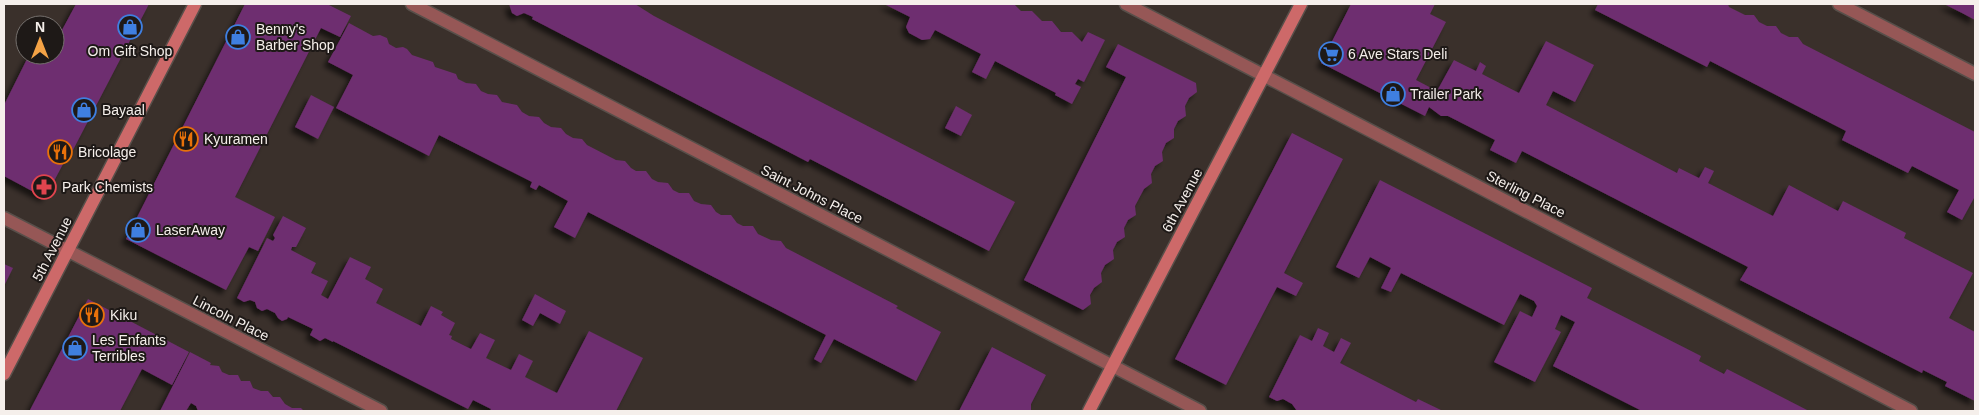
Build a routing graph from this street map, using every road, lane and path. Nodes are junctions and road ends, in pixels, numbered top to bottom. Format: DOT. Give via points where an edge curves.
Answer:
graph roads {
  1 [pos="195,4"];
  2 [pos="412,4"];
  3 [pos="1126,4"];
  4 [pos="1301,4"];
  5 [pos="1839,4"];
  6 [pos="1975,74"];
  7 [pos="1264,75"];
  8 [pos="4,218"];
  9 [pos="68,250"];
  10 [pos="1112,366"];
  11 [pos="4,374"];
  12 [pos="381,411"];
  13 [pos="1089,411"];
  14 [pos="1200,411"];
  15 [pos="1911,411"];
  1 -- 9 [label="street, 5th Avenue"];
  2 -- 10 [label="street, Saint Johns Place"];
  3 -- 7 [label="street, Sterling Place"];
  4 -- 7 [label="street, 6th Avenue"];
  5 -- 6 [label="street"];
  7 -- 10 [label="street, 6th Avenue"];
  7 -- 15 [label="street, Sterling Place"];
  8 -- 9 [label="street, Lincoln Place"];
  9 -- 11 [label="street, 5th Avenue"];
  9 -- 12 [label="street, Lincoln Place"];
  10 -- 13 [label="street, 6th Avenue"];
  10 -- 14 [label="street, Saint Johns Place"];
}
